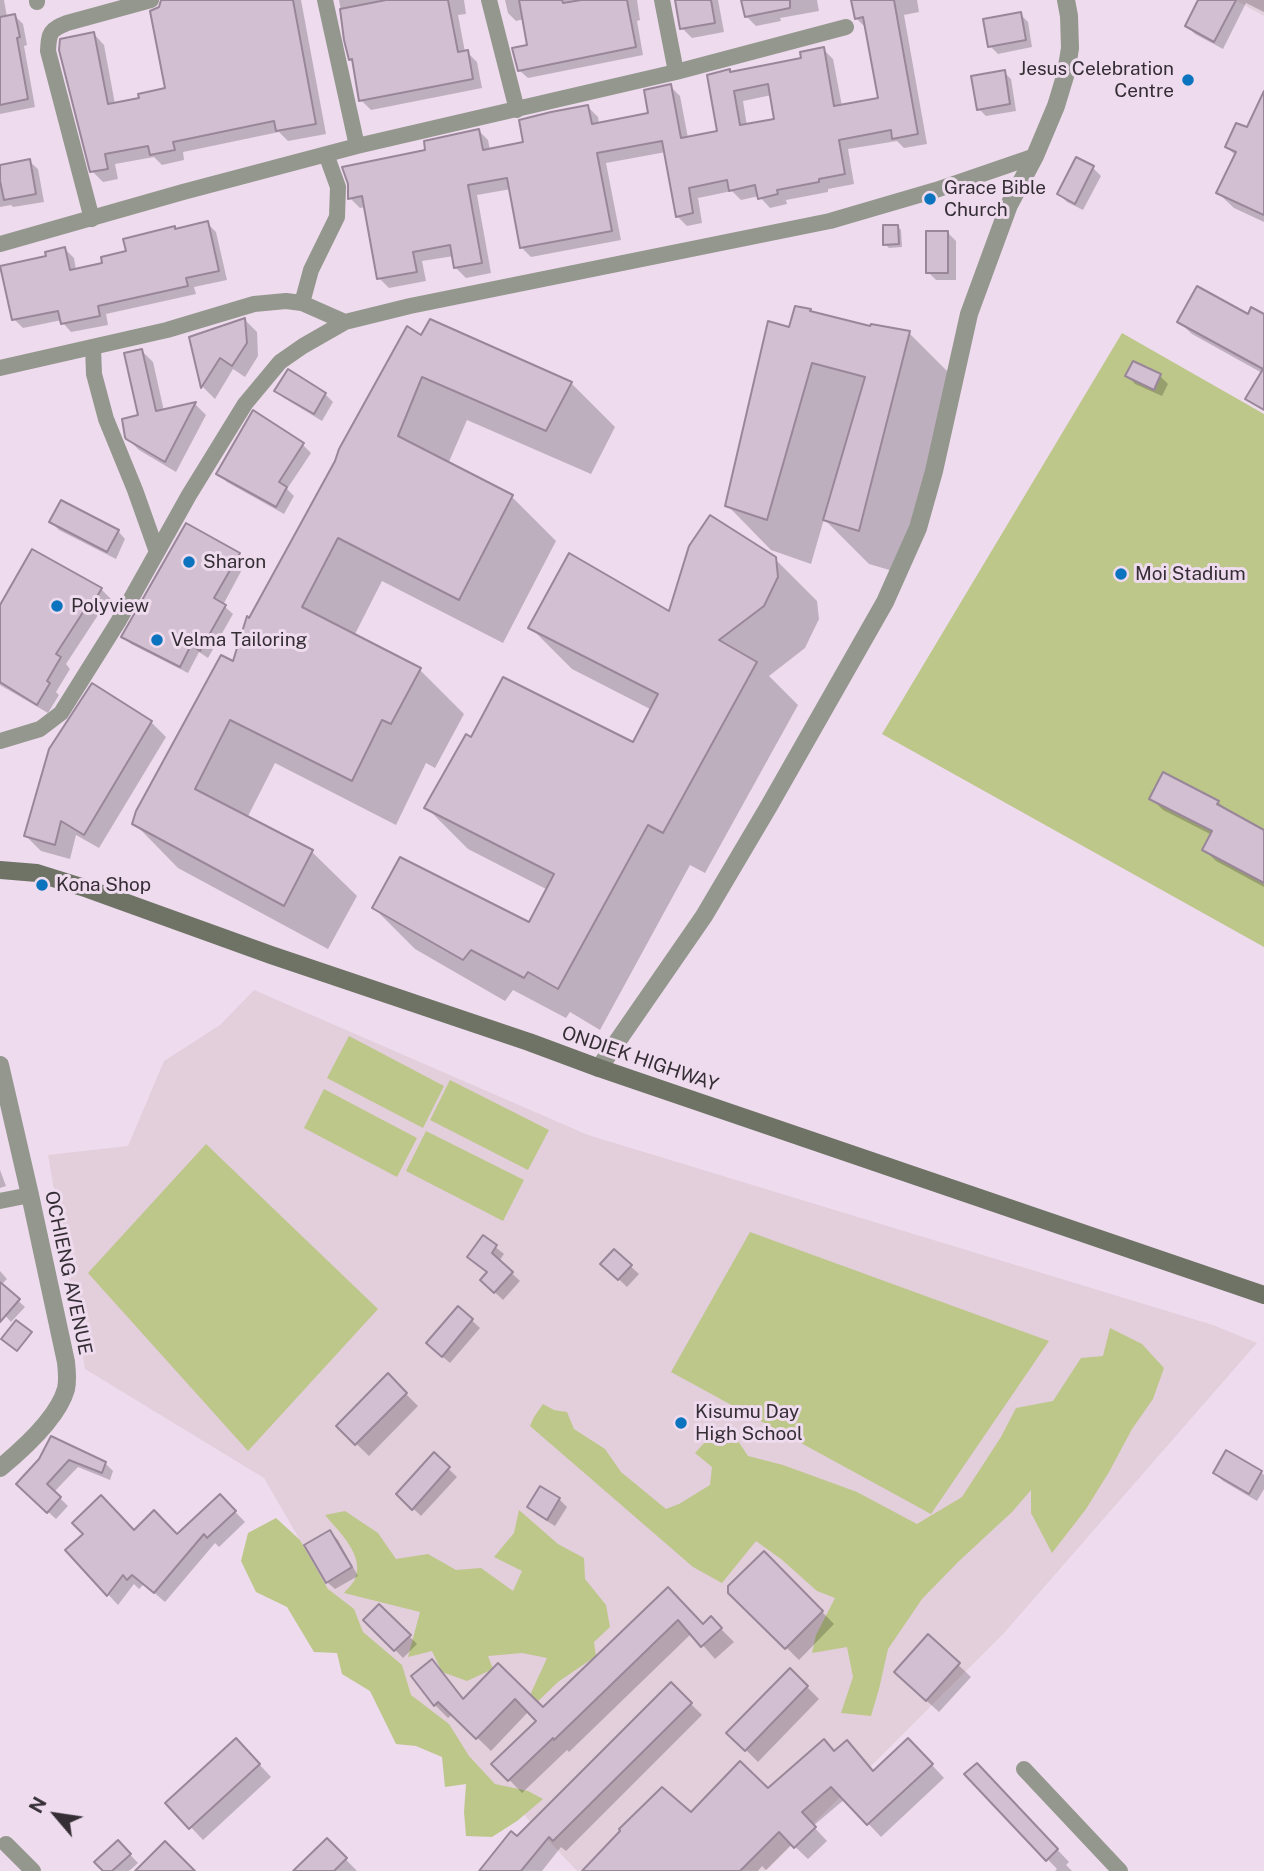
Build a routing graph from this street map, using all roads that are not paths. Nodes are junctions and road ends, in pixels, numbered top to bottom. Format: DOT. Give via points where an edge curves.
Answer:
graph roads {
  1 [pos="152,0"];
  2 [pos="325,0"];
  3 [pos="489,0"];
  4 [pos="662,0"];
  5 [pos="1066,0"];
  6 [pos="846,27"];
  7 [pos="676,72"];
  8 [pos="517,110"];
  9 [pos="357,146"];
  10 [pos="326,154"];
  11 [pos="1035,156"];
  12 [pos="92,219"];
  13 [pos="0,244"];
  14 [pos="302,303"];
  15 [pos="345,322"];
  16 [pos="93,347"];
  17 [pos="0,368"];
  18 [pos="157,552"];
  19 [pos="0,741"];
  20 [pos="0,870"];
  21 [pos="599,1068"];
  22 [pos="1,1069"];
  23 [pos="30,1195"];
  24 [pos="0,1201"];
  25 [pos="1264,1295"];
  26 [pos="0,1468"];
  27 [pos="1024,1769"];
  28 [pos="6,1844"];
  29 [pos="33,1871"];
  30 [pos="1121,1871"];
  1 -- 12 [label="street" via="67,23 50,34 48,51"];
  2 -- 9 [label="street"];
  3 -- 8 [label="street"];
  4 -- 7 [label="street"];
  5 -- 11 [label="street" via="1070,48 1066,73"];
  6 -- 7 [label="street"];
  7 -- 8 [label="street"];
  8 -- 9 [label="street"];
  9 -- 10 [label="street"];
  10 -- 12 [label="street"];
  10 -- 14 [label="street" via="338,187 337,217 311,270"];
  11 -- 15 [label="street" via="830,221"];
  11 -- 21 [label="street" via="1009,205 969,314 918,527 884,602 704,916"];
  12 -- 13 [label="street"];
  14 -- 15 [label="street"];
  14 -- 16 [label="street" via="254,304"];
  15 -- 18 [label="street" via="280,362 245,404"];
  16 -- 17 [label="street"];
  16 -- 18 [label="street" via="94,374 106,419"];
  18 -- 19 [label="street" via="61,713 40,729"];
  20 -- 21 [label="main road, ONDIEK HIGHWAY" via="37,873 88,889"];
  21 -- 25 [label="main road, ONDIEK HIGHWAY"];
  22 -- 23 [label="street, OCHIENG AVENUE"];
  23 -- 24 [label="street"];
  23 -- 26 [label="street, OCHIENG AVENUE" via="66,1362 66,1387 55,1413"];
  27 -- 30 [label="street"];
  28 -- 29 [label="street"];
}
